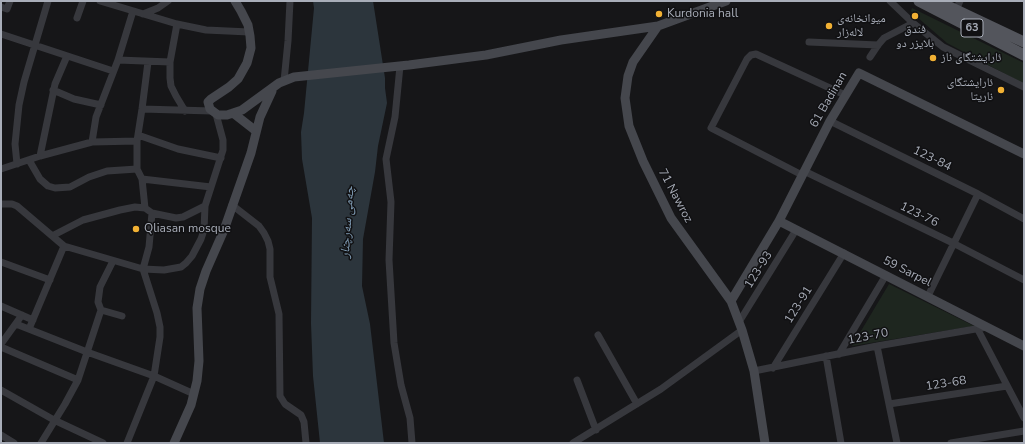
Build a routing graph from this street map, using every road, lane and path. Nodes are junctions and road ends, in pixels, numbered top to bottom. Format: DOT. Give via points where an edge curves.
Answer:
graph roads {
  1 [pos="10,1"];
  2 [pos="48,1"];
  3 [pos="83,1"];
  4 [pos="100,1"];
  5 [pos="168,1"];
  6 [pos="235,1"];
  7 [pos="290,1"];
  8 [pos="726,1"];
  9 [pos="890,1"];
  10 [pos="913,1"];
  11 [pos="937,1"];
  12 [pos="922,2"];
  13 [pos="958,5"];
  14 [pos="1,8"];
  15 [pos="134,11"];
  16 [pos="142,14"];
  17 [pos="77,18"];
  18 [pos="913,23"];
  19 [pos="177,24"];
  20 [pos="658,26"];
  21 [pos="249,32"];
  22 [pos="1,34"];
  23 [pos="809,42"];
  24 [pos="1024,42"];
  25 [pos="878,45"];
  26 [pos="35,46"];
  27 [pos="1024,55"];
  28 [pos="67,56"];
  29 [pos="870,57"];
  30 [pos="118,60"];
  31 [pos="148,62"];
  32 [pos="170,62"];
  33 [pos="398,67"];
  34 [pos="114,71"];
  35 [pos="284,81"];
  36 [pos="274,87"];
  37 [pos="1024,87"];
  38 [pos="53,90"];
  39 [pos="845,95"];
  40 [pos="101,105"];
  41 [pos="142,109"];
  42 [pos="185,111"];
  43 [pos="214,113"];
  44 [pos="233,113"];
  45 [pos="830,121"];
  46 [pos="256,132"];
  47 [pos="137,138"];
  48 [pos="92,142"];
  49 [pos="1024,154"];
  50 [pos="40,156"];
  51 [pos="221,158"];
  52 [pos="29,160"];
  53 [pos="17,164"];
  54 [pos="1,169"];
  55 [pos="137,169"];
  56 [pos="803,173"];
  57 [pos="142,179"];
  58 [pos="211,187"];
  59 [pos="978,194"];
  60 [pos="1,204"];
  61 [pos="232,205"];
  62 [pos="205,206"];
  63 [pos="145,208"];
  64 [pos="152,213"];
  65 [pos="1024,218"];
  66 [pos="779,221"];
  67 [pos="796,230"];
  68 [pos="52,236"];
  69 [pos="953,243"];
  70 [pos="64,246"];
  71 [pos="844,253"];
  72 [pos="113,261"];
  73 [pos="1,262"];
  74 [pos="144,269"];
  75 [pos="886,275"];
  76 [pos="50,280"];
  77 [pos="1024,280"];
  78 [pos="928,296"];
  79 [pos="730,301"];
  80 [pos="1,306"];
  81 [pos="101,310"];
  82 [pos="22,315"];
  83 [pos="122,316"];
  84 [pos="33,320"];
  85 [pos="16,324"];
  86 [pos="741,326"];
  87 [pos="987,327"];
  88 [pos="977,328"];
  89 [pos="29,329"];
  90 [pos="598,335"];
  91 [pos="1,344"];
  92 [pos="877,346"];
  93 [pos="1024,346"];
  94 [pos="1,348"];
  95 [pos="87,352"];
  96 [pos="839,354"];
  97 [pos="826,356"];
  98 [pos="773,368"];
  99 [pos="754,371"];
  100 [pos="154,376"];
  101 [pos="78,380"];
  102 [pos="577,380"];
  103 [pos="1007,386"];
  104 [pos="1,390"];
  105 [pos="194,394"];
  106 [pos="1016,403"];
  107 [pos="637,404"];
  108 [pos="889,404"];
  109 [pos="1024,407"];
  110 [pos="1024,418"];
  111 [pos="54,420"];
  112 [pos="596,430"];
  113 [pos="1024,431"];
  114 [pos="1,435"];
  115 [pos="14,443"];
  116 [pos="41,443"];
  117 [pos="103,443"];
  118 [pos="127,443"];
  119 [pos="174,443"];
  120 [pos="306,443"];
  121 [pos="412,443"];
  122 [pos="573,443"];
  123 [pos="765,443"];
  124 [pos="842,443"];
  125 [pos="897,443"];
  126 [pos="951,443"];
  1 -- 14 [label="street" via="7,9"];
  2 -- 26 [label="street"];
  3 -- 17 [label="street"];
  4 -- 15 [label="street"];
  5 -- 16 [label="street"];
  6 -- 21 [label="street" via="244,16"];
  7 -- 35 [label="street"];
  8 -- 20 [label="street"];
  9 -- 18 [label="street"];
  10 -- 12 [label="street"];
  11 -- 13 [label="main road, 63"];
  12 -- 27 [label="main road, 63"];
  13 -- 24 [label="main road, 63"];
  15 -- 16 [label="street"];
  15 -- 30 [label="street"];
  16 -- 19 [label="street"];
  18 -- 25 [label="street" via="884,38"];
  18 -- 37 [label="street" via="943,47"];
  19 -- 21 [label="street" via="206,30"];
  19 -- 32 [label="street"];
  20 -- 33 [label="street"];
  20 -- 79 [label="street, 71 Nawroz" via="633,62 628,76 625,98 629,126 671,218"];
  21 -- 43 [label="street" via="250,48 244,68 232,85 209,101 208,106"];
  22 -- 26 [label="street"];
  23 -- 25 [label="street"];
  25 -- 29 [label="street"];
  26 -- 28 [label="street"];
  26 -- 53 [label="street" via="19,105 15,144"];
  28 -- 34 [label="street"];
  28 -- 38 [label="street"];
  30 -- 31 [label="street"];
  30 -- 34 [label="street"];
  31 -- 32 [label="street"];
  31 -- 41 [label="street"];
  32 -- 42 [label="street" via="171,86"];
  33 -- 35 [label="street" via="297,76"];
  33 -- 121 [label="street" via="395,117 386,159 391,202 389,260 394,343 410,418"];
  34 -- 40 [label="street"];
  35 -- 36 [label="street"];
  36 -- 44 [label="street" via="247,107"];
  36 -- 46 [label="street" via="262,111"];
  38 -- 40 [label="street" via="74,99"];
  38 -- 50 [label="street"];
  39 -- 45 [label="street, 61 Badinan"];
  39 -- 49 [label="street, 61 Badinan" via="859,73"];
  39 -- 56 [label="street, 123-76" via="756,54 751,55 710,128"];
  40 -- 48 [label="street" via="96,117"];
  41 -- 42 [label="street"];
  41 -- 47 [label="street"];
  42 -- 43 [label="street"];
  43 -- 44 [label="street"];
  43 -- 51 [label="street" via="224,146"];
  44 -- 46 [label="street"];
  45 -- 56 [label="street, 61 Badinan"];
  45 -- 59 [label="street, 123-84"];
  46 -- 61 [label="street"];
  47 -- 48 [label="street"];
  47 -- 51 [label="street"];
  47 -- 55 [label="street"];
  48 -- 50 [label="street"];
  50 -- 52 [label="street"];
  51 -- 58 [label="street"];
  52 -- 53 [label="street"];
  52 -- 55 [label="street" via="40,179 55,188 70,187 107,171"];
  53 -- 54 [label="street"];
  55 -- 57 [label="street"];
  56 -- 66 [label="street, 61 Badinan"];
  56 -- 69 [label="street, 123-76"];
  57 -- 58 [label="street"];
  57 -- 63 [label="street"];
  58 -- 62 [label="street"];
  59 -- 65 [label="street, 123-84"];
  59 -- 69 [label="street"];
  60 -- 68 [label="street" via="17,206"];
  61 -- 105 [label="street" via="198,297 199,368"];
  61 -- 120 [label="street" via="259,226 268,241 270,277 279,314 280,396 285,404 301,415"];
  62 -- 64 [label="street" via="183,218"];
  62 -- 74 [label="street" via="204,230 186,263 164,270"];
  63 -- 64 [label="street"];
  63 -- 68 [label="street" via="135,207 83,220"];
  64 -- 74 [label="street"];
  66 -- 67 [label="street, 59 Sarpel"];
  66 -- 79 [label="street, 61 Badinan"];
  67 -- 71 [label="street, 59 Sarpel"];
  67 -- 86 [label="street, 123-93"];
  68 -- 70 [label="street"];
  69 -- 77 [label="street, 123-76"];
  69 -- 78 [label="street"];
  70 -- 72 [label="street"];
  70 -- 76 [label="street"];
  71 -- 75 [label="street, 59 Sarpel"];
  71 -- 98 [label="street, 123-91"];
  72 -- 74 [label="street"];
  72 -- 81 [label="street" via="100,287 98,302"];
  73 -- 76 [label="street"];
  74 -- 100 [label="street" via="160,327"];
  75 -- 78 [label="street, 59 Sarpel"];
  75 -- 96 [label="street"];
  76 -- 84 [label="street"];
  78 -- 87 [label="street, 59 Sarpel"];
  79 -- 86 [label="street, 71 Nawroz"];
  80 -- 82 [label="street"];
  81 -- 83 [label="street"];
  81 -- 95 [label="street"];
  82 -- 84 [label="street"];
  82 -- 85 [label="street"];
  84 -- 89 [label="street"];
  85 -- 89 [label="street"];
  85 -- 91 [label="street"];
  86 -- 99 [label="street, 71 Nawroz"];
  86 -- 107 [label="street" via="661,389"];
  87 -- 88 [label="street, 123-70"];
  87 -- 93 [label="street, 59 Sarpel"];
  88 -- 92 [label="street, 123-70"];
  88 -- 103 [label="street"];
  89 -- 95 [label="street"];
  90 -- 107 [label="street"];
  92 -- 96 [label="street, 123-70"];
  92 -- 108 [label="street"];
  94 -- 101 [label="street"];
  95 -- 100 [label="street"];
  95 -- 101 [label="street"];
  96 -- 97 [label="street, 123-70"];
  97 -- 98 [label="street, 123-70"];
  97 -- 124 [label="street"];
  98 -- 99 [label="street, 123-70"];
  99 -- 123 [label="street, 71 Nawroz"];
  100 -- 105 [label="street"];
  100 -- 118 [label="street"];
  101 -- 111 [label="street"];
  102 -- 112 [label="street"];
  103 -- 106 [label="street"];
  103 -- 108 [label="street, 123-68"];
  104 -- 111 [label="street"];
  105 -- 119 [label="street"];
  106 -- 109 [label="street"];
  106 -- 110 [label="street"];
  107 -- 112 [label="street"];
  108 -- 125 [label="street"];
  111 -- 116 [label="street"];
  111 -- 117 [label="street"];
  112 -- 122 [label="street"];
  113 -- 126 [label="street"];
  114 -- 115 [label="street"];
}
